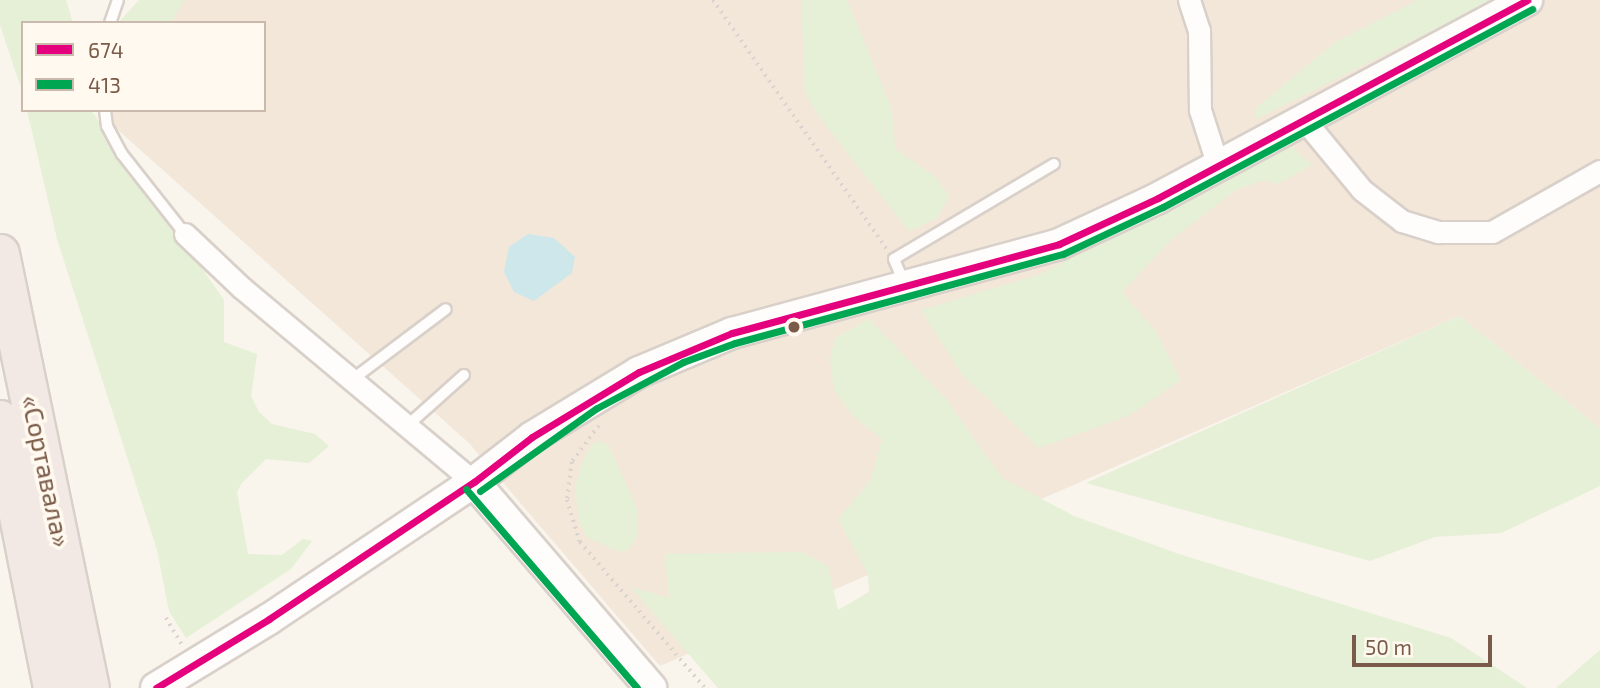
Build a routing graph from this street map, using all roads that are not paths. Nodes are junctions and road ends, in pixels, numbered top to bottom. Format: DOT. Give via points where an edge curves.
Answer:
graph roads {
  1 [pos="118,0"];
  2 [pos="1189,0"];
  3 [pos="1527,0"];
  4 [pos="111,21"];
  5 [pos="106,112"];
  6 [pos="1305,121"];
  7 [pos="1054,164"];
  8 [pos="1218,166"];
  9 [pos="1600,171"];
  10 [pos="185,234"];
  11 [pos="0,254"];
  12 [pos="906,287"];
  13 [pos="446,309"];
  14 [pos="464,376"];
  15 [pos="352,379"];
  16 [pos="0,419"];
  17 [pos="408,425"];
  18 [pos="474,482"];
  19 [pos="53,688"];
  20 [pos="90,688"];
  21 [pos="156,688"];
  22 [pos="651,688"];
  1 -- 4 [label="lane"];
  2 -- 8 [label="street" via="1199,30 1200,110"];
  3 -- 6 [label="main road"];
  5 -- 10 [label="lane" via="107,126 122,154"];
  6 -- 8 [label="main road"];
  6 -- 9 [label="street" via="1362,190 1402,221 1438,232 1492,232"];
  7 -- 12 [label="lane" via="894,259"];
  8 -- 12 [label="main road" via="1059,244"];
  10 -- 15 [label="street"];
  11 -- 20 [label="highway, «Сортавала»"];
  12 -- 18 [label="main road" via="744,329 679,352 591,399"];
  13 -- 15 [label="lane"];
  14 -- 17 [label="lane"];
  15 -- 17 [label="street"];
  16 -- 19 [label="highway, «Сортавала»"];
  17 -- 18 [label="street"];
  18 -- 21 [label="main road"];
  18 -- 22 [label="main road"];
}
